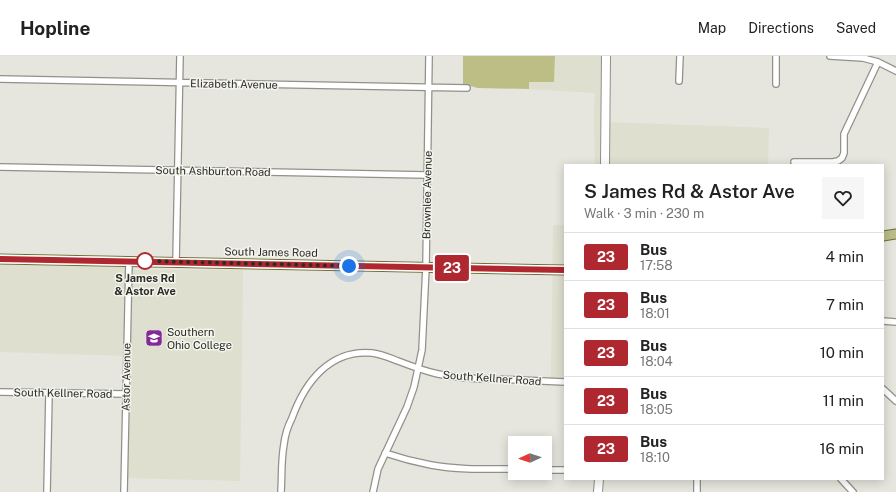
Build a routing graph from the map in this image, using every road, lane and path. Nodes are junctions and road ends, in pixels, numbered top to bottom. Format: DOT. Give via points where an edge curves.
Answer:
graph roads {
  1 [pos="180,56"];
  2 [pos="429,56"];
  3 [pos="606,56"];
  4 [pos="680,56"];
  5 [pos="776,56"];
  6 [pos="830,56"];
  7 [pos="878,62"];
  8 [pos="896,71"];
  9 [pos="0,79"];
  10 [pos="679,81"];
  11 [pos="179,82"];
  12 [pos="776,84"];
  13 [pos="428,87"];
  14 [pos="467,88"];
  15 [pos="794,162"];
  16 [pos="605,164"];
  17 [pos="0,167"];
  18 [pos="178,170"];
  19 [pos="427,175"];
  20 [pos="896,234"];
  21 [pos="884,236"];
  22 [pos="0,258"];
  23 [pos="129,261"];
  24 [pos="176,262"];
  25 [pos="426,267"];
  26 [pos="564,270"];
  27 [pos="884,322"];
  28 [pos="896,322"];
  29 [pos="418,369"];
  30 [pos="564,382"];
  31 [pos="884,390"];
  32 [pos="0,392"];
  33 [pos="49,393"];
  34 [pos="126,394"];
  35 [pos="896,401"];
  36 [pos="385,453"];
  37 [pos="508,469"];
  38 [pos="552,470"];
  39 [pos="564,470"];
  40 [pos="599,480"];
  41 [pos="697,480"];
  42 [pos="842,480"];
  43 [pos="47,492"];
  44 [pos="124,492"];
  45 [pos="281,492"];
  46 [pos="372,492"];
  47 [pos="598,492"];
  48 [pos="697,492"];
  49 [pos="853,492"];
  1 -- 11 [label="street"];
  2 -- 13 [label="street, Brownlee Avenue"];
  3 -- 16 [label="main road"];
  4 -- 10 [label="street"];
  5 -- 12 [label="street"];
  6 -- 7 [label="street" via="863,58"];
  7 -- 8 [label="street"];
  7 -- 15 [label="street" via="844,134 842,158 833,162"];
  9 -- 11 [label="street, Elizabeth Avenue"];
  11 -- 13 [label="street, Elizabeth Avenue"];
  11 -- 18 [label="street"];
  13 -- 14 [label="street, Elizabeth Avenue"];
  13 -- 19 [label="street, Brownlee Avenue"];
  17 -- 18 [label="street, South Ashburton Road"];
  18 -- 19 [label="street, South Ashburton Road"];
  18 -- 24 [label="street"];
  19 -- 25 [label="street, Brownlee Avenue"];
  20 -- 21 [label="main road"];
  22 -- 23 [label="main road, South James Road"];
  23 -- 24 [label="main road, South James Road"];
  23 -- 34 [label="street, Astor Avenue"];
  24 -- 25 [label="main road, South James Road"];
  25 -- 26 [label="main road, South James Road"];
  25 -- 29 [label="street, Brownlee Avenue" via="422,350"];
  27 -- 28 [label="street"];
  29 -- 30 [label="street, South Kellner Road" via="458,377"];
  29 -- 36 [label="street, Brownlee Avenue" via="407,408"];
  29 -- 45 [label="street, South Kellner Road" via="377,354 356,353 345,356 321,370 297,403 287,429"];
  31 -- 35 [label="street"];
  32 -- 33 [label="street, South Kellner Road"];
  33 -- 34 [label="street, South Kellner Road"];
  33 -- 43 [label="street"];
  34 -- 44 [label="street, Astor Avenue"];
  36 -- 37 [label="street" via="433,466"];
  36 -- 46 [label="street, Brownlee Avenue"];
  38 -- 39 [label="street"];
  40 -- 47 [label="main road"];
  41 -- 48 [label="street"];
  42 -- 49 [label="street"];
}
